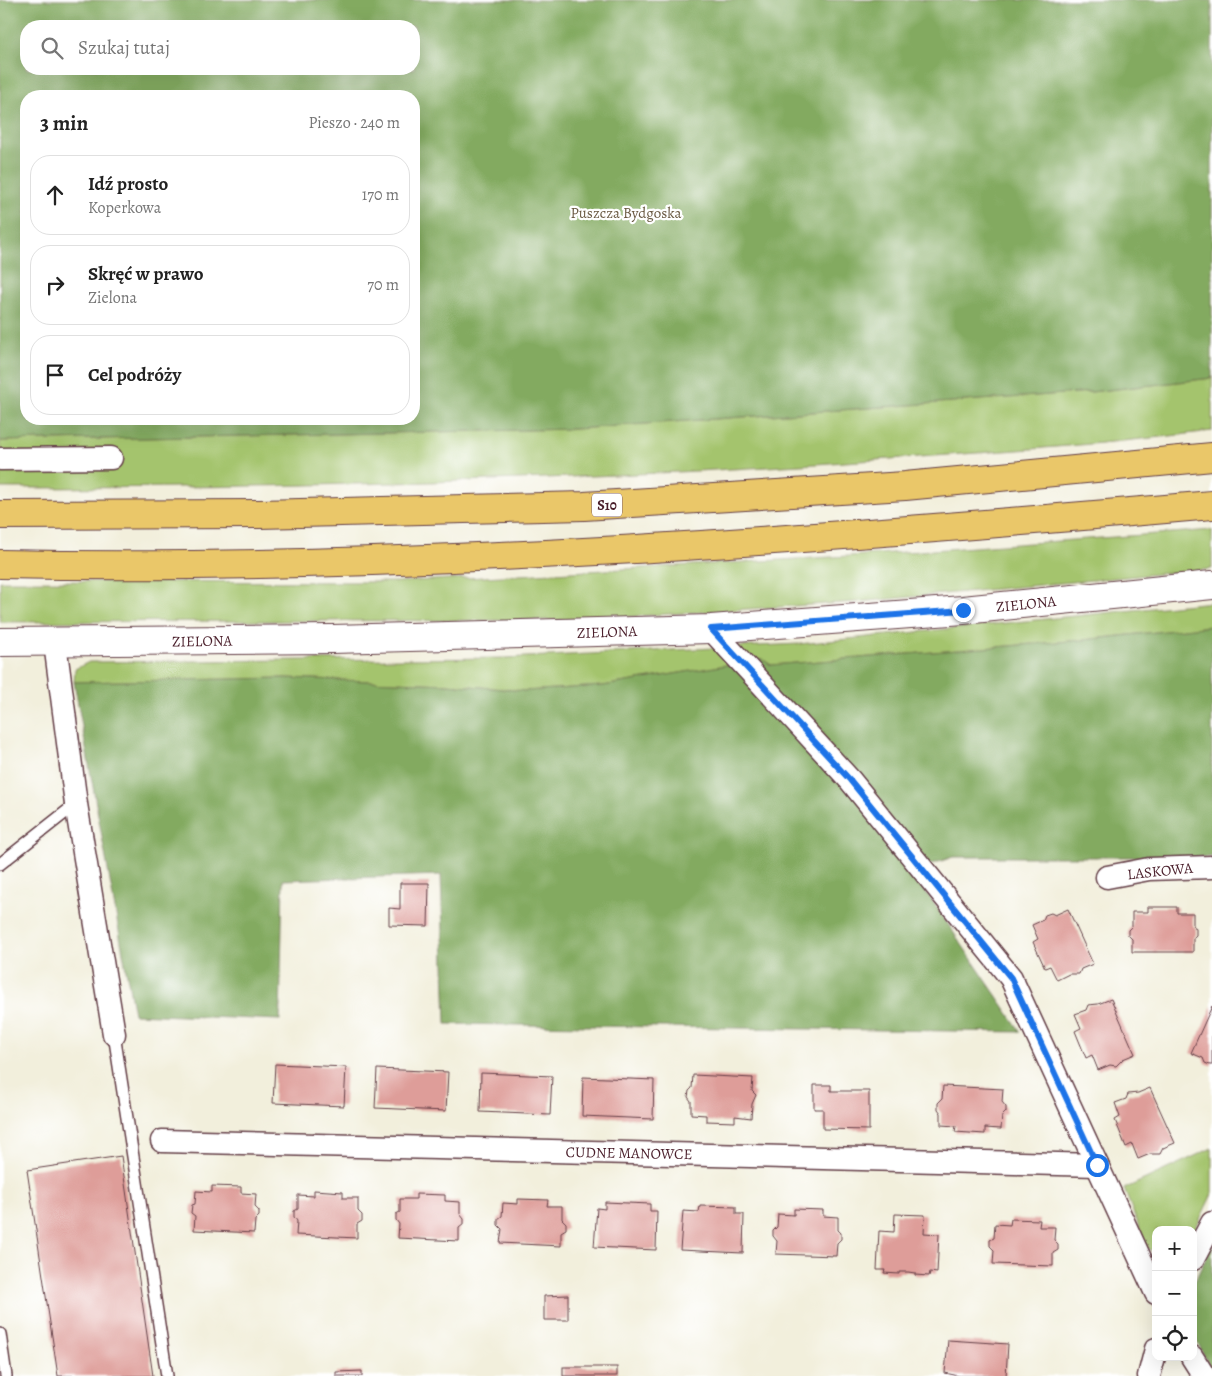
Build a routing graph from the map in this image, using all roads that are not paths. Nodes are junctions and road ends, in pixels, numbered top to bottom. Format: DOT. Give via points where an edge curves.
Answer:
graph roads {
  1 [pos="1212,457"];
  2 [pos="111,458"];
  3 [pos="0,459"];
  4 [pos="1212,505"];
  5 [pos="0,516"];
  6 [pos="0,564"];
  7 [pos="1212,585"];
  8 [pos="711,629"];
  9 [pos="0,642"];
  10 [pos="55,643"];
  11 [pos="76,804"];
  12 [pos="0,864"];
  13 [pos="1212,867"];
  14 [pos="1108,877"];
  15 [pos="114,1034"];
  16 [pos="162,1141"];
  17 [pos="1097,1165"];
  18 [pos="1212,1223"];
  19 [pos="1197,1251"];
  20 [pos="1152,1284"];
  21 [pos="0,1334"];
  22 [pos="1153,1361"];
  23 [pos="1195,1361"];
  24 [pos="6,1376"];
  25 [pos="167,1376"];
  26 [pos="1149,1376"];
  27 [pos="1204,1376"];
  1 -- 5 [label="highway, S10" via="905,486 584,506"];
  2 -- 3 [label="street"];
  4 -- 6 [label="highway" via="912,531 581,553 260,563"];
  7 -- 8 [label="street, ZIELONA" via="963,610"];
  8 -- 10 [label="street, ZIELONA"];
  8 -- 17 [label="street" via="850,780 1011,978"];
  9 -- 10 [label="street, ZIELONA"];
  10 -- 11 [label="street"];
  11 -- 12 [label="lane"];
  11 -- 15 [label="street"];
  13 -- 14 [label="street, LASKOWA" via="1149,869"];
  15 -- 25 [label="lane"];
  16 -- 17 [label="street, CUDNE MANOWCE"];
  17 -- 20 [label="street"];
  18 -- 19 [label="street"];
  21 -- 24 [label="lane"];
  22 -- 26 [label="street"];
  23 -- 27 [label="street"];
}
